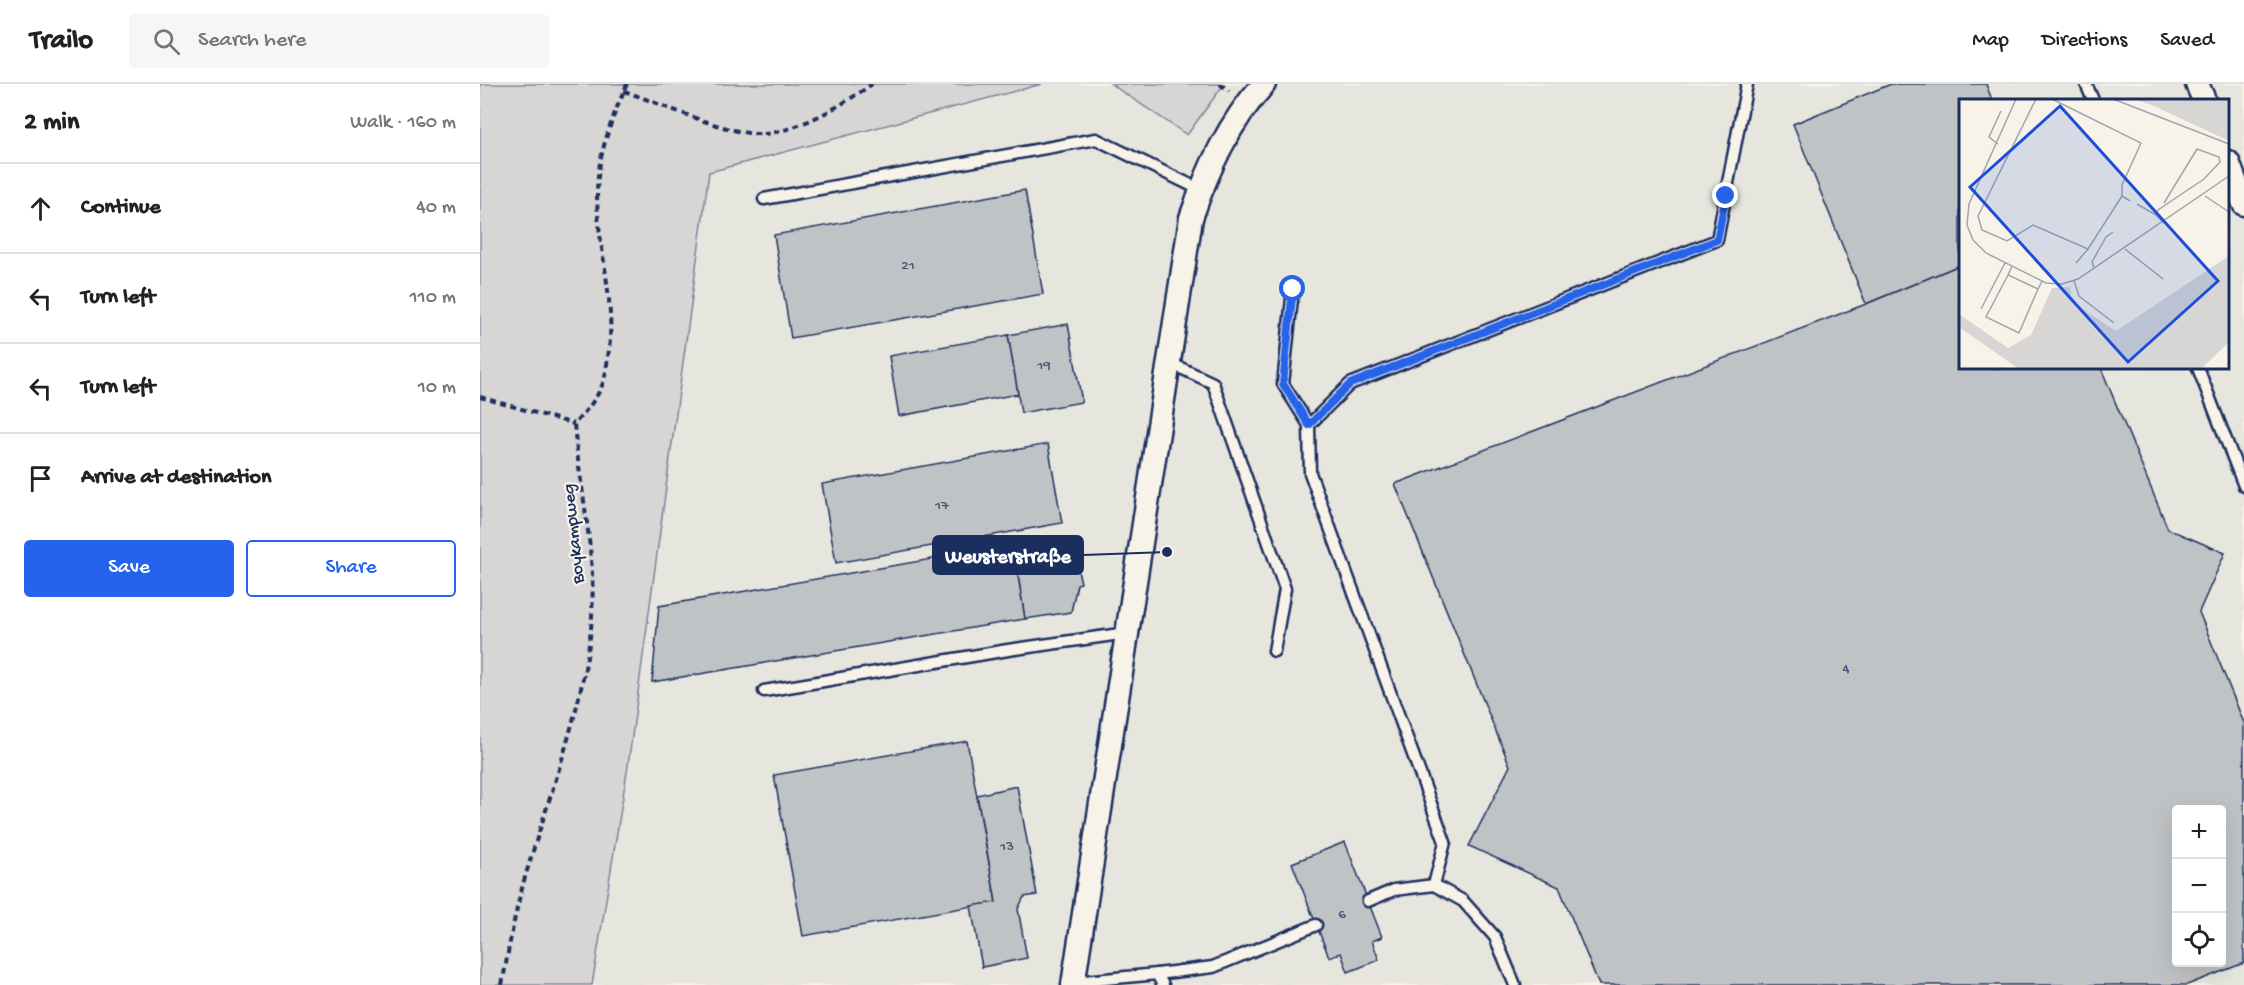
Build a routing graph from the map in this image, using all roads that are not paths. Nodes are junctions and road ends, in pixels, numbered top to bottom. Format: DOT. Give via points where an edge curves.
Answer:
graph roads {
  1 [pos="1264,84"];
  2 [pos="1747,84"];
  3 [pos="2086,84"];
  4 [pos="2197,84"];
  5 [pos="2093,99"];
  6 [pos="2204,99"];
  7 [pos="2229,165"];
  8 [pos="1201,190"];
  9 [pos="764,199"];
  10 [pos="2244,204"];
  11 [pos="1293,289"];
  12 [pos="1170,363"];
  13 [pos="2198,369"];
  14 [pos="1309,425"];
  15 [pos="2244,486"];
  16 [pos="1127,633"];
  17 [pos="1274,651"];
  18 [pos="764,691"];
  19 [pos="1434,885"];
  20 [pos="1368,902"];
  21 [pos="1316,925"];
  22 [pos="1157,974"];
  23 [pos="1073,984"];
  24 [pos="1163,985"];
  25 [pos="1515,985"];
  1 -- 8 [label="street" via="1245,105"];
  2 -- 14 [label="lane" via="1717,240 1350,384"];
  3 -- 5 [label="lane"];
  4 -- 6 [label="street"];
  7 -- 10 [label="street"];
  8 -- 9 [label="lane" via="1096,139"];
  8 -- 12 [label="street" via="1191,218"];
  11 -- 14 [label="lane" via="1283,384"];
  12 -- 16 [label="street"];
  12 -- 17 [label="lane" via="1213,383 1285,589"];
  13 -- 15 [label="lane"];
  14 -- 19 [label="lane" via="1310,473 1445,842"];
  16 -- 18 [label="lane"];
  16 -- 23 [label="street"];
  19 -- 20 [label="lane" via="1394,890"];
  19 -- 25 [label="lane" via="1463,901 1495,937"];
  21 -- 22 [label="lane" via="1212,967"];
  22 -- 23 [label="lane"];
  22 -- 24 [label="lane"];
}
